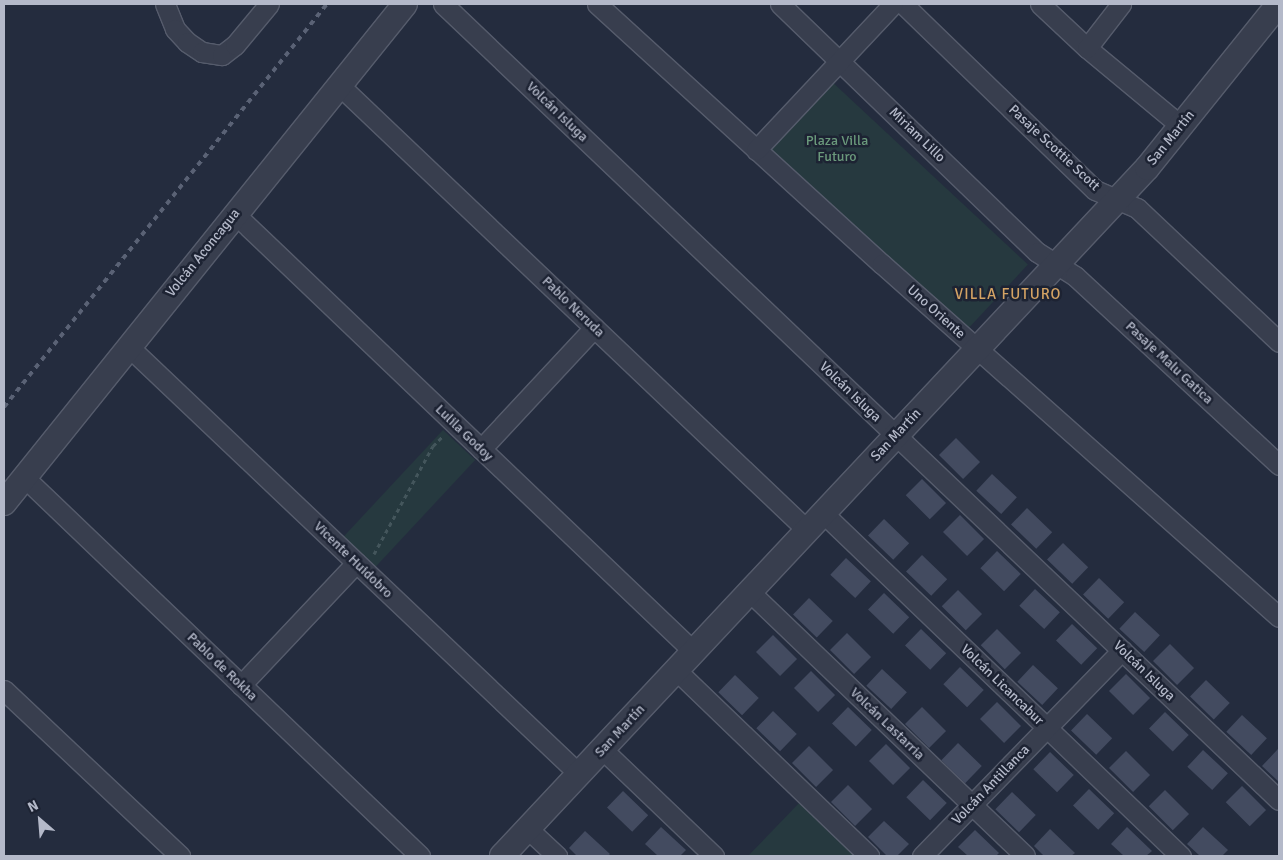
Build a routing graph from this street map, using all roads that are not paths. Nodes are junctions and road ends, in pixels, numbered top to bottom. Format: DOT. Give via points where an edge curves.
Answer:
graph roads {
  1 [pos="166,4"];
  2 [pos="269,4"];
  3 [pos="405,4"];
  4 [pos="444,4"];
  5 [pos="597,4"];
  6 [pos="780,4"];
  7 [pos="893,4"];
  8 [pos="903,4"];
  9 [pos="1040,4"];
  10 [pos="1121,4"];
  11 [pos="1279,4"];
  12 [pos="1087,48"];
  13 [pos="840,61"];
  14 [pos="338,84"];
  15 [pos="1181,126"];
  16 [pos="756,150"];
  17 [pos="1117,200"];
  18 [pos="234,214"];
  19 [pos="1056,264"];
  20 [pos="594,328"];
  21 [pos="1279,342"];
  22 [pos="128,346"];
  23 [pos="977,349"];
  24 [pos="896,435"];
  25 [pos="481,448"];
  26 [pos="1279,465"];
  27 [pos="24,477"];
  28 [pos="4,503"];
  29 [pos="823,513"];
  30 [pos="807,530"];
  31 [pos="361,567"];
  32 [pos="750,592"];
  33 [pos="1279,617"];
  34 [pos="1122,650"];
  35 [pos="694,652"];
  36 [pos="676,670"];
  37 [pos="241,685"];
  38 [pos="4,690"];
  39 [pos="1047,728"];
  40 [pos="602,749"];
  41 [pos="579,774"];
  42 [pos="1279,800"];
  43 [pos="971,805"];
  44 [pos="528,829"];
  45 [pos="180,856"];
  46 [pos="420,856"];
  47 [pos="502,856"];
  48 [pos="557,856"];
  49 [pos="714,856"];
  50 [pos="869,856"];
  51 [pos="922,856"];
  52 [pos="1024,856"];
  53 [pos="1181,856"];
  1 -- 2 [label="street" via="175,28 202,52 222,55 235,45"];
  3 -- 14 [label="street, Volcán Aconcagua"];
  4 -- 24 [label="street, Volcán Isluga"];
  5 -- 16 [label="street, Uno Oriente"];
  6 -- 13 [label="street, Miriam Lillo"];
  7 -- 13 [label="street"];
  8 -- 17 [label="street, Pasaje Scottie Scott" via="1095,190"];
  9 -- 12 [label="street"];
  10 -- 12 [label="street"];
  11 -- 15 [label="street, San Martín"];
  12 -- 15 [label="street"];
  13 -- 16 [label="street"];
  13 -- 19 [label="street, Miriam Lillo" via="1037,252"];
  14 -- 18 [label="street, Volcán Aconcagua"];
  14 -- 20 [label="street, Pablo Neruda"];
  15 -- 17 [label="street, San Martín"];
  16 -- 23 [label="street, Uno Oriente"];
  17 -- 19 [label="street, San Martín"];
  17 -- 21 [label="street, Pasaje Scottie Scott" via="1137,208"];
  18 -- 22 [label="street, Volcán Aconcagua"];
  18 -- 25 [label="street, Lulila Godoy"];
  19 -- 23 [label="street, San Martín"];
  19 -- 26 [label="street, Pasaje Malu Gatica" via="1075,276"];
  20 -- 25 [label="street"];
  20 -- 30 [label="street, Pablo Neruda"];
  22 -- 27 [label="street, Volcán Aconcagua"];
  22 -- 31 [label="street, Vicente Huidobro"];
  23 -- 24 [label="street, San Martín"];
  23 -- 33 [label="street, Uno Oriente"];
  24 -- 29 [label="street, San Martín"];
  24 -- 34 [label="street, Volcán Isluga"];
  25 -- 35 [label="street, Lulila Godoy"];
  27 -- 28 [label="street, Volcán Aconcagua"];
  27 -- 37 [label="street, Pablo de Rokha"];
  29 -- 30 [label="street, San Martín"];
  29 -- 39 [label="street, Volcán Licancabur"];
  30 -- 32 [label="street, San Martín"];
  31 -- 37 [label="street"];
  31 -- 41 [label="street, Vicente Huidobro"];
  32 -- 35 [label="street, San Martín"];
  32 -- 43 [label="street, Volcán Lastarria"];
  34 -- 39 [label="street, Volcán Antillanca"];
  34 -- 42 [label="street, Volcán Isluga"];
  35 -- 36 [label="street, San Martín"];
  36 -- 40 [label="street, San Martín"];
  36 -- 50 [label="street"];
  37 -- 46 [label="street, Pablo de Rokha"];
  38 -- 45 [label="street"];
  39 -- 43 [label="street, Volcán Antillanca"];
  39 -- 53 [label="street, Volcán Licancabur"];
  40 -- 41 [label="street, San Martín"];
  40 -- 49 [label="street"];
  41 -- 44 [label="street, San Martín"];
  43 -- 51 [label="street, Volcán Antillanca"];
  43 -- 52 [label="street, Volcán Lastarria"];
  44 -- 47 [label="street, San Martín"];
  44 -- 48 [label="street"];
}
